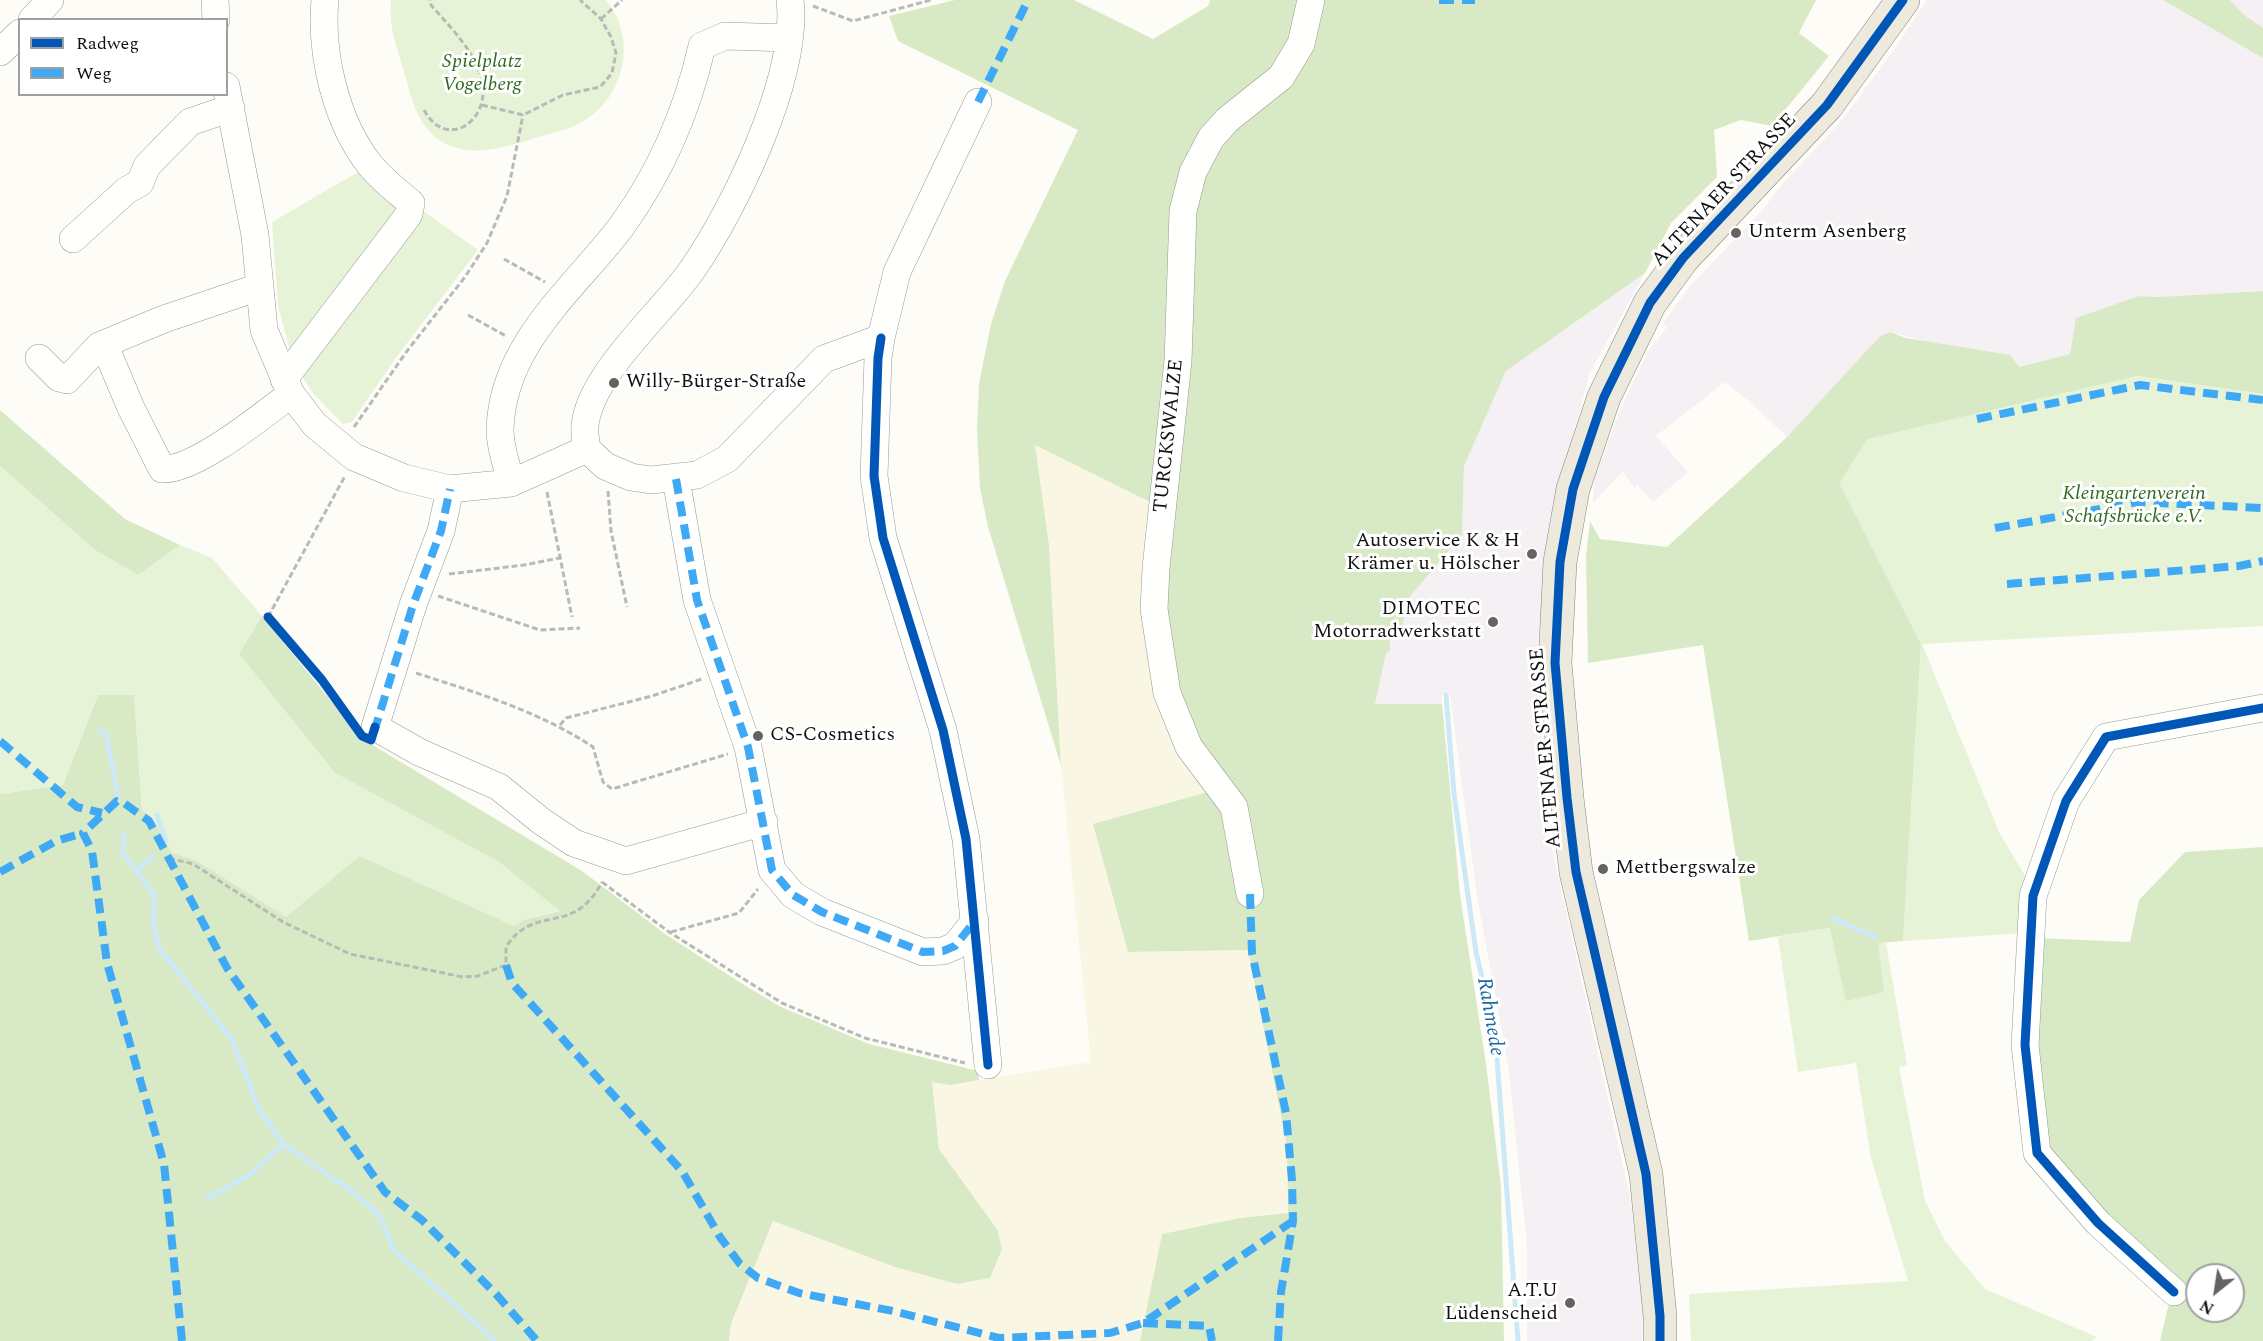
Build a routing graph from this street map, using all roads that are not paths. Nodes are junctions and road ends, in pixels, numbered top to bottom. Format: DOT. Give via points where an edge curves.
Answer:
graph roads {
  1 [pos="50,0"];
  2 [pos="215,0"];
  3 [pos="325,0"];
  4 [pos="1311,0"];
  5 [pos="1903,0"];
  6 [pos="798,2"];
  7 [pos="34,18"];
  8 [pos="216,18"];
  9 [pos="18,35"];
  10 [pos="789,38"];
  11 [pos="0,52"];
  12 [pos="229,97"];
  13 [pos="978,102"];
  14 [pos="74,239"];
  15 [pos="258,287"];
  16 [pos="881,338"];
  17 [pos="104,344"];
  18 [pos="39,358"];
  19 [pos="287,386"];
  20 [pos="596,457"];
  21 [pos="676,479"];
  22 [pos="511,483"];
  23 [pos="450,489"];
  24 [pos="2263,708"];
  25 [pos="764,822"];
  26 [pos="1250,894"];
  27 [pos="975,921"];
  28 [pos="988,1065"];
  29 [pos="2174,1292"];
  30 [pos="1660,1341"];
  1 -- 7 [label="street"];
  2 -- 8 [label="street"];
  3 -- 19 [label="street" via="326,50 346,121 370,164 411,203 411,208"];
  4 -- 26 [label="street, TURCKSWALZE" via="1298,51 1281,77 1227,120 1211,138 1193,172 1183,211 1178,361 1156,568 1154,609 1167,693 1189,747 1234,807"];
  5 -- 30 [label="main road, ALTENAER STRASSE" via="1827,105 1683,258 1650,303 1604,398 1573,489 1560,562 1555,663 1567,798 1576,873 1646,1174"];
  6 -- 10 [label="street"];
  9 -- 11 [label="street"];
  10 -- 20 [label="street" via="774,104 747,170 692,270 603,377 585,425"];
  10 -- 22 [label="street" via="725,36 702,46 679,125 649,182 621,226 545,315 525,347 508,386 500,430"];
  12 -- 14 [label="street" via="190,122 147,166 140,183 127,190"];
  12 -- 15 [label="street" via="255,235"];
  13 -- 16 [label="street" via="897,272"];
  15 -- 17 [label="street"];
  15 -- 19 [label="street" via="264,330"];
  16 -- 21 [label="street" via="824,359 727,459 710,470"];
  16 -- 27 [label="street" via="874,476 883,538 944,730 966,839"];
  17 -- 18 [label="street" via="67,380 59,378"];
  17 -- 19 [label="street" via="162,469 172,470 193,462"];
  19 -- 23 [label="street" via="315,425 348,453 404,478"];
  20 -- 21 [label="street" via="631,477"];
  20 -- 22 [label="street"];
  21 -- 25 [label="street" via="697,600 748,747"];
  22 -- 23 [label="street"];
  23 -- 25 [label="street" via="441,531 375,727 419,752 499,787 607,870 626,861"];
  24 -- 29 [label="street" via="2106,737 2066,801 2033,896 2025,1045 2037,1153 2098,1223"];
  25 -- 27 [label="street" via="772,870 793,895 822,912 923,952 956,946"];
  27 -- 28 [label="street"];
}
